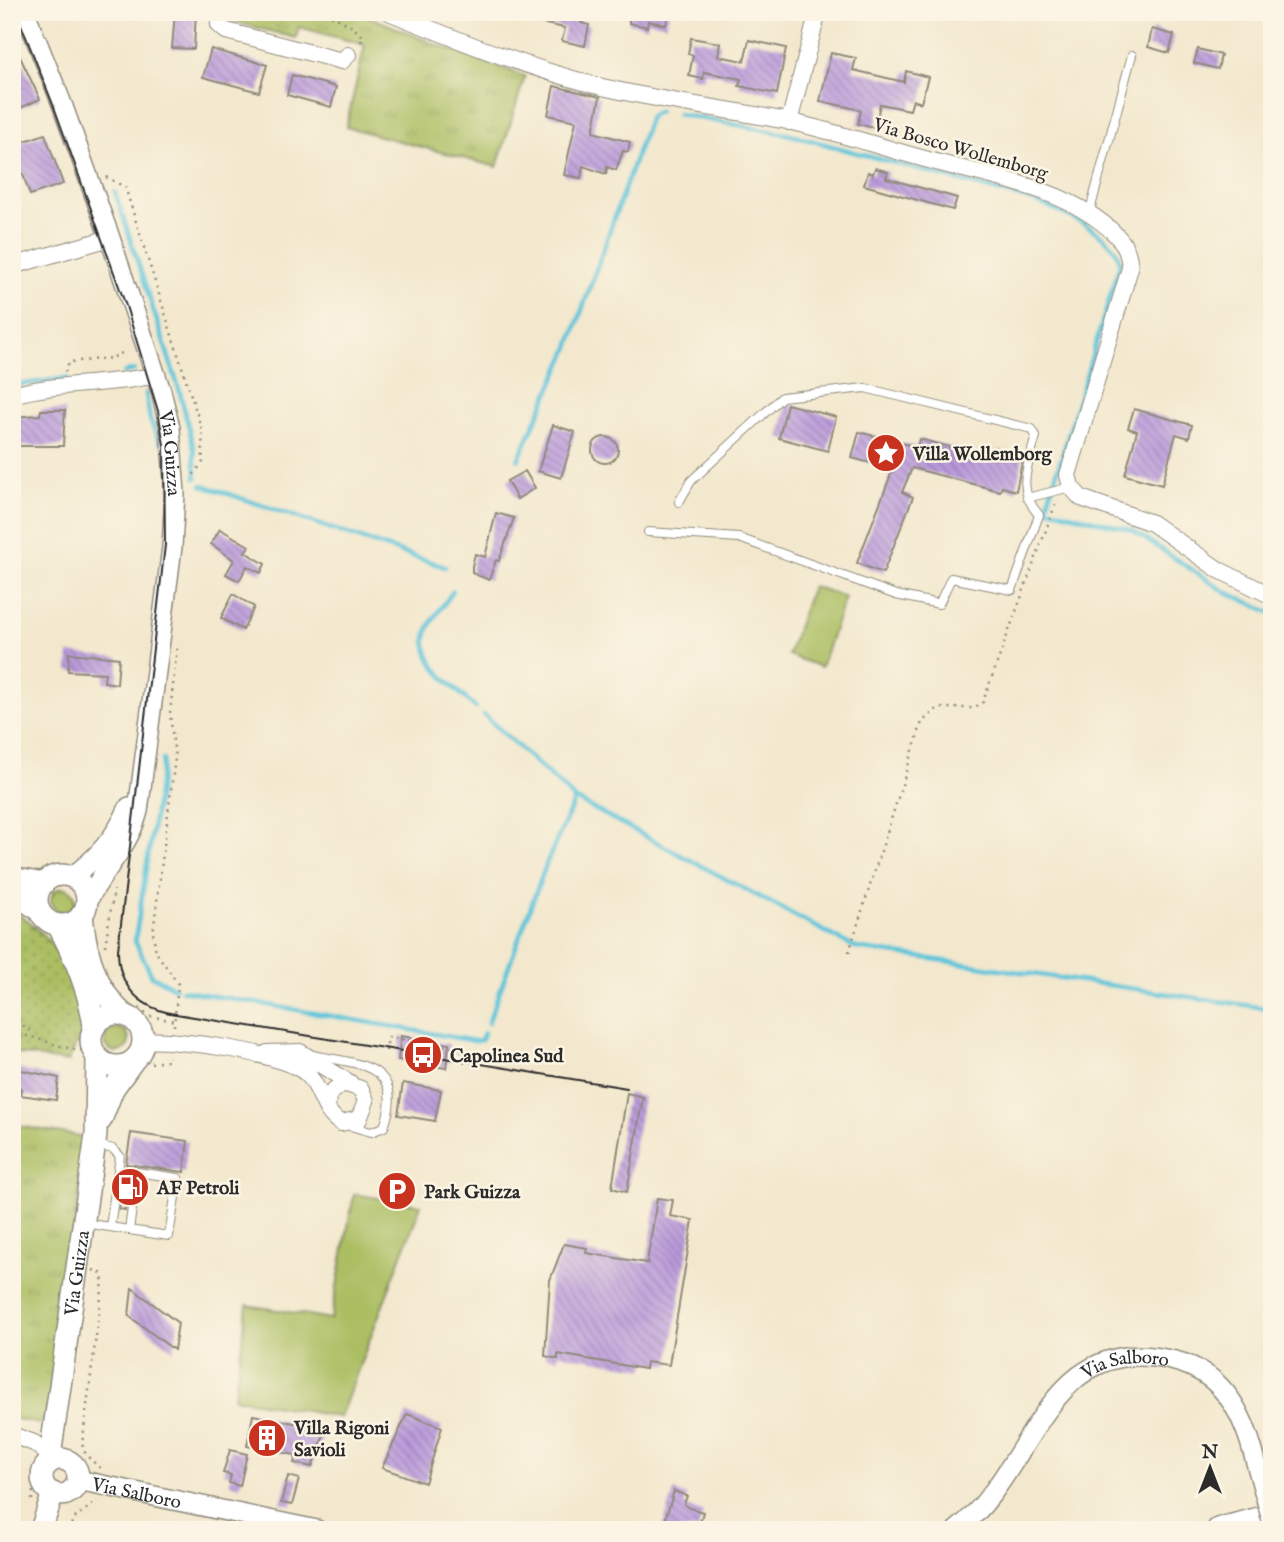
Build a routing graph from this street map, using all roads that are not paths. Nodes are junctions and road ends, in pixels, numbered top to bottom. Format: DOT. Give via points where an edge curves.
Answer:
graph roads {
  1 [pos="15,12"];
  2 [pos="25,12"];
  3 [pos="219,12"];
  4 [pos="818,12"];
  5 [pos="393,13"];
  6 [pos="355,50"];
  7 [pos="1132,55"];
  8 [pos="789,122"];
  9 [pos="1088,214"];
  10 [pos="106,238"];
  11 [pos="12,266"];
  12 [pos="152,376"];
  13 [pos="12,395"];
  14 [pos="1065,489"];
  15 [pos="1027,498"];
  16 [pos="680,502"];
  17 [pos="648,533"];
  18 [pos="1272,596"];
  19 [pos="71,877"];
  20 [pos="12,878"];
  21 [pos="43,884"];
  22 [pos="12,892"];
  23 [pos="85,908"];
  24 [pos="39,909"];
  25 [pos="58,925"];
  26 [pos="127,1009"];
  27 [pos="94,1027"];
  28 [pos="143,1041"];
  29 [pos="300,1052"];
  30 [pos="90,1054"];
  31 [pos="258,1054"];
  32 [pos="133,1061"];
  33 [pos="350,1083"];
  34 [pos="327,1108"];
  35 [pos="341,1123"];
  36 [pos="95,1140"];
  37 [pos="118,1169"];
  38 [pos="138,1172"];
  39 [pos="84,1223"];
  40 [pos="110,1227"];
  41 [pos="129,1230"];
  42 [pos="12,1435"];
  43 [pos="56,1465"];
  44 [pos="53,1493"];
  45 [pos="1272,1518"];
  46 [pos="41,1530"];
  47 [pos="317,1530"];
  48 [pos="957,1530"];
  49 [pos="1219,1530"];
  1 -- 10 [label="street, Via Guizza"];
  2 -- 10 [label="street, Via Guizza" via="62,104"];
  3 -- 6 [label="street" via="219,25 226,31 342,61"];
  4 -- 8 [label="street"];
  5 -- 8 [label="street, Via Bosco Wollemborg" via="472,47 597,85"];
  7 -- 9 [label="lane"];
  8 -- 9 [label="street, Via Bosco Wollemborg" via="1009,181 1059,198"];
  9 -- 14 [label="street, Via Bosco Wollemborg" via="1126,246 1130,268"];
  10 -- 11 [label="street"];
  10 -- 12 [label="street, Via Guizza"];
  12 -- 13 [label="street"];
  12 -- 19 [label="street, Via Guizza" via="164,445 166,513 137,773 130,806 119,828"];
  12 -- 23 [label="street, Via Guizza" via="173,447 174,516 146,761 135,823"];
  14 -- 15 [label="lane"];
  14 -- 18 [label="street" via="1152,523 1219,570"];
  15 -- 16 [label="lane" via="1024,483 1036,436 1032,429 865,387 774,401 691,481"];
  15 -- 17 [label="lane" via="1039,515 1012,590 951,578 939,604 896,595 739,538"];
  19 -- 21 [label="main road, Via Guizza" via="56,876"];
  19 -- 23 [label="main road" via="83,887"];
  20 -- 21 [label="main road"];
  21 -- 24 [label="main road" via="37,896"];
  22 -- 24 [label="main road, Via Guizza"];
  23 -- 25 [label="main road" via="72,923"];
  23 -- 26 [label="main road" via="84,937 103,990"];
  24 -- 25 [label="main road, Via Guizza"];
  25 -- 27 [label="main road, Via Guizza"];
  26 -- 27 [label="main road"];
  26 -- 28 [label="main road"];
  27 -- 30 [label="main road, Via Guizza"];
  28 -- 31 [label="street"];
  28 -- 32 [label="main road, Via Guizza"];
  29 -- 31 [label="street"];
  29 -- 33 [label="street"];
  29 -- 35 [label="lane" via="366,1065 385,1079 390,1100 382,1129 366,1132"];
  30 -- 32 [label="main road" via="118,1067"];
  30 -- 36 [label="main road, Via Guizza"];
  31 -- 34 [label="street" via="302,1069"];
  32 -- 36 [label="main road, Via Guizza" via="113,1089"];
  33 -- 34 [label="street" via="331,1090"];
  33 -- 35 [label="street" via="361,1089 366,1108 359,1119"];
  34 -- 35 [label="street"];
  36 -- 37 [label="lane" via="120,1156"];
  36 -- 39 [label="main road, Via Guizza"];
  37 -- 38 [label="lane"];
  37 -- 40 [label="lane"];
  38 -- 41 [label="lane"];
  38 -- 41 [label="lane" via="178,1178 169,1236"];
  39 -- 40 [label="lane"];
  39 -- 43 [label="main road, Via Guizza" via="57,1408 64,1453"];
  40 -- 41 [label="lane"];
  42 -- 43 [label="street" via="34,1443"];
  43 -- 44 [label="main road, Via Guizza" via="43,1479"];
  43 -- 44 [label="main road" via="69,1492"];
  43 -- 47 [label="street, Via Salboro"];
  44 -- 46 [label="main road, Via Guizza"];
  45 -- 48 [label="street, Via Salboro, bridge" via="1239,1410 1225,1389 1182,1363 1157,1356 1130,1356 1083,1372 1056,1396 993,1495"];
  45 -- 49 [label="highway"];
}
